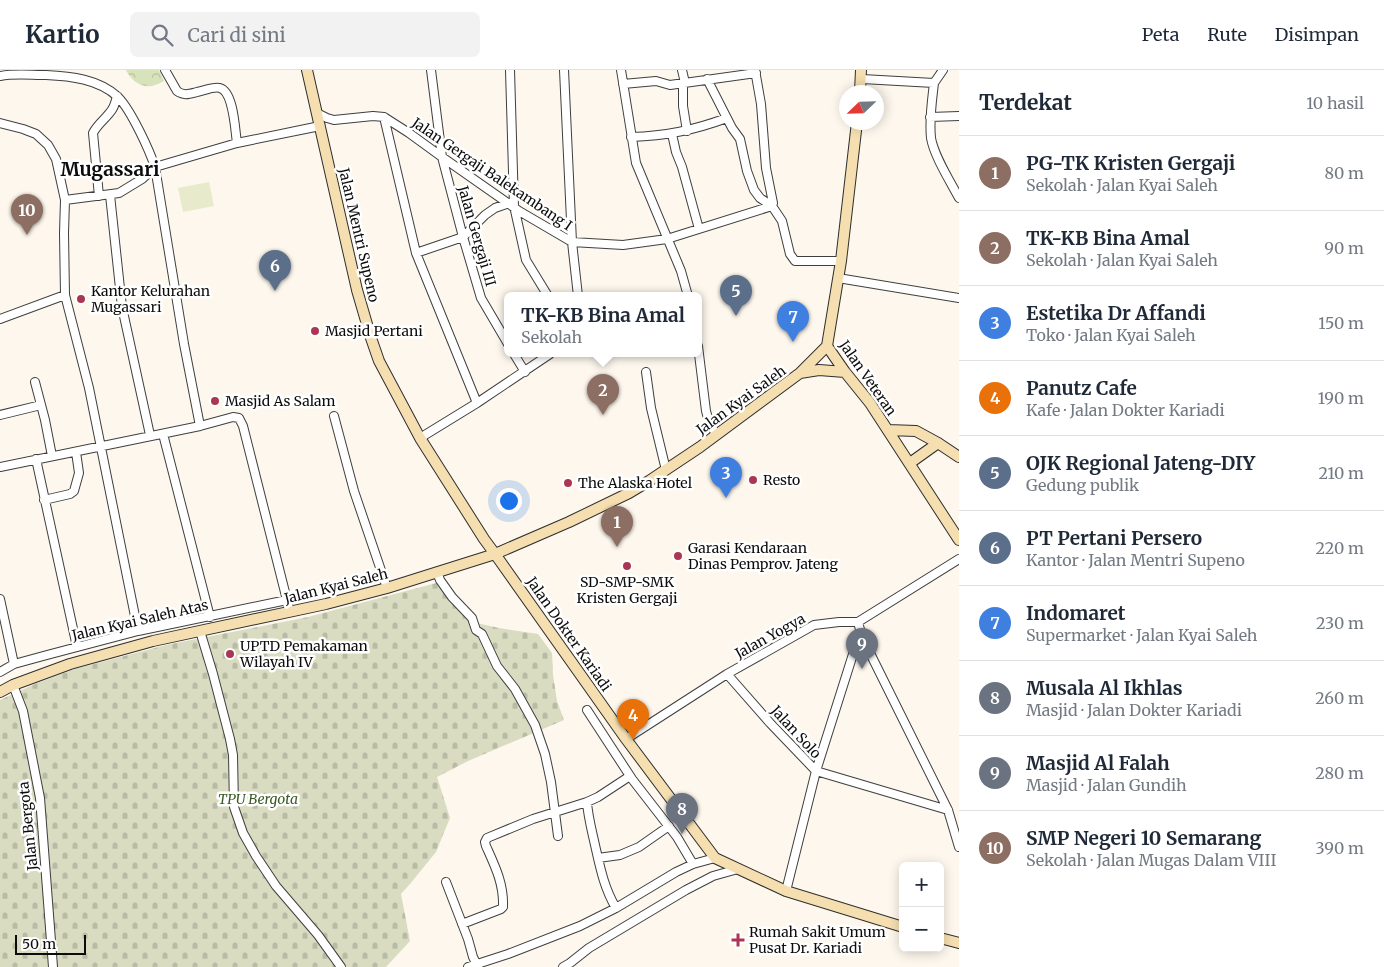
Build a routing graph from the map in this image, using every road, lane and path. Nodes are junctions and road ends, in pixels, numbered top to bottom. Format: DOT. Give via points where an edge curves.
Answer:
graph roads {
  1 [pos="166,70"];
  2 [pos="307,70"];
  3 [pos="431,70"];
  4 [pos="510,70"];
  5 [pos="564,70"];
  6 [pos="621,70"];
  7 [pos="682,70"];
  8 [pos="943,70"];
  9 [pos="756,71"];
  10 [pos="862,74"];
  11 [pos="0,76"];
  12 [pos="707,79"];
  13 [pos="684,83"];
  14 [pos="934,83"];
  15 [pos="623,84"];
  16 [pos="117,96"];
  17 [pos="317,113"];
  18 [pos="959,116"];
  19 [pos="930,117"];
  20 [pos="384,118"];
  21 [pos="727,118"];
  22 [pos="0,123"];
  23 [pos="320,126"];
  24 [pos="856,130"];
  25 [pos="687,131"];
  26 [pos="672,134"];
  27 [pos="631,137"];
  28 [pos="237,144"];
  29 [pos="442,157"];
  30 [pos="155,167"];
  31 [pos="110,195"];
  32 [pos="99,196"];
  33 [pos="959,198"];
  34 [pos="65,200"];
  35 [pos="511,205"];
  36 [pos="772,206"];
  37 [pos="699,229"];
  38 [pos="463,237"];
  39 [pos="667,240"];
  40 [pos="572,242"];
  41 [pos="416,252"];
  42 [pos="841,261"];
  43 [pos="838,278"];
  44 [pos="546,292"];
  45 [pos="578,292"];
  46 [pos="687,292"];
  47 [pos="64,295"];
  48 [pos="959,298"];
  49 [pos="0,319"];
  50 [pos="504,337"];
  51 [pos="827,346"];
  52 [pos="516,357"];
  53 [pos="546,357"];
  54 [pos="699,357"];
  55 [pos="525,372"];
  56 [pos="646,372"];
  57 [pos="845,372"];
  58 [pos="800,373"];
  59 [pos="35,382"];
  60 [pos="477,403"];
  61 [pos="41,405"];
  62 [pos="0,415"];
  63 [pos="334,416"];
  64 [pos="200,426"];
  65 [pos="888,430"];
  66 [pos="163,434"];
  67 [pos="716,434"];
  68 [pos="150,435"];
  69 [pos="420,438"];
  70 [pos="938,443"];
  71 [pos="101,446"];
  72 [pos="76,452"];
  73 [pos="52,456"];
  74 [pos="959,457"];
  75 [pos="36,459"];
  76 [pos="910,464"];
  77 [pos="0,467"];
  78 [pos="666,470"];
  79 [pos="44,500"];
  80 [pos="959,540"];
  81 [pos="495,554"];
  82 [pos="959,560"];
  83 [pos="437,572"];
  84 [pos="387,588"];
  85 [pos="0,599"];
  86 [pos="287,600"];
  87 [pos="290,612"];
  88 [pos="210,617"];
  89 [pos="858,622"];
  90 [pos="138,631"];
  91 [pos="200,631"];
  92 [pos="862,636"];
  93 [pos="77,648"];
  94 [pos="14,664"];
  95 [pos="0,672"];
  96 [pos="727,674"];
  97 [pos="13,685"];
  98 [pos="0,692"];
  99 [pos="587,710"];
  100 [pos="626,738"];
  101 [pos="816,771"];
  102 [pos="630,776"];
  103 [pos="587,802"];
  104 [pos="948,810"];
  105 [pos="554,812"];
  106 [pos="669,826"];
  107 [pos="558,836"];
  108 [pos="959,847"];
  109 [pos="598,858"];
  110 [pos="715,858"];
  111 [pos="693,864"];
  112 [pos="738,869"];
  113 [pos="446,882"];
  114 [pos="786,891"];
  115 [pos="616,908"];
  116 [pos="462,924"];
  117 [pos="899,925"];
  118 [pos="944,939"];
  119 [pos="959,943"];
  120 [pos="477,966"];
  121 [pos="52,967"];
  122 [pos="341,967"];
  123 [pos="468,967"];
  124 [pos="563,967"];
  1 -- 28 [label="street" via="181,94 217,87 226,92"];
  2 -- 17 [label="main road, Jalan Mentri Supeno"];
  3 -- 29 [label="street, Jalan Gergaji III"];
  4 -- 35 [label="street"];
  5 -- 40 [label="street"];
  6 -- 15 [label="street"];
  7 -- 13 [label="street"];
  8 -- 14 [label="street"];
  9 -- 12 [label="street"];
  9 -- 36 [label="street"];
  10 -- 14 [label="street"];
  11 -- 16 [label="street" via="20,74 78,78 101,85"];
  12 -- 13 [label="street"];
  12 -- 21 [label="street"];
  13 -- 15 [label="street"];
  13 -- 25 [label="street"];
  14 -- 19 [label="street"];
  15 -- 27 [label="street"];
  16 -- 30 [label="street" via="136,123"];
  16 -- 32 [label="street" via="114,106 93,133"];
  17 -- 20 [label="street, Jalan Gergaji Balekambang I" via="334,120"];
  17 -- 23 [label="main road, Jalan Mentri Supeno"];
  18 -- 19 [label="street"];
  19 -- 33 [label="street" via="932,143"];
  20 -- 29 [label="street, Jalan Gergaji Balekambang I"];
  20 -- 41 [label="street"];
  21 -- 25 [label="street"];
  21 -- 36 [label="street" via="740,139 754,190"];
  22 -- 34 [label="street" via="36,134 48,145 56,159"];
  23 -- 28 [label="street"];
  23 -- 69 [label="main road, Jalan Mentri Supeno" via="356,290 371,338 379,361"];
  24 -- 42 [label="main road, Jalan Veteran"];
  25 -- 26 [label="street"];
  26 -- 27 [label="street"];
  26 -- 37 [label="street"];
  27 -- 39 [label="street" via="639,171"];
  28 -- 30 [label="street"];
  29 -- 35 [label="street, Jalan Gergaji Balekambang I"];
  29 -- 38 [label="street, Jalan Gergaji III"];
  30 -- 31 [label="street" via="128,188"];
  30 -- 64 [label="street"];
  31 -- 32 [label="street"];
  31 -- 68 [label="street" via="122,307"];
  32 -- 34 [label="street"];
  34 -- 47 [label="street"];
  35 -- 38 [label="street" via="495,208"];
  35 -- 40 [label="street, Jalan Gergaji Balekambang I"];
  35 -- 44 [label="street" via="526,260"];
  36 -- 37 [label="street, Jalan Gergaji Balekambang I"];
  36 -- 42 [label="street" via="782,221 790,254 795,261"];
  37 -- 39 [label="street, Jalan Gergaji Balekambang I"];
  38 -- 41 [label="street"];
  38 -- 50 [label="street, Jalan Gergaji III" via="482,298"];
  39 -- 40 [label="street, Jalan Gergaji Balekambang I" via="622,244"];
  39 -- 46 [label="street"];
  40 -- 45 [label="street"];
  41 -- 60 [label="street"];
  42 -- 43 [label="main road, Jalan Veteran"];
  43 -- 48 [label="street"];
  43 -- 51 [label="main road, Jalan Veteran"];
  47 -- 49 [label="street"];
  47 -- 71 [label="street"];
  51 -- 57 [label="main road, Jalan Veteran"];
  51 -- 58 [label="main road, Jalan Kyai Saleh"];
  52 -- 55 [label="street"];
  53 -- 55 [label="street"];
  54 -- 67 [label="street" via="706,411"];
  55 -- 60 [label="street"];
  56 -- 78 [label="street"];
  57 -- 58 [label="main road" via="819,370"];
  57 -- 65 [label="main road, Jalan Veteran"];
  58 -- 67 [label="main road, Jalan Kyai Saleh"];
  59 -- 61 [label="street"];
  60 -- 69 [label="street"];
  61 -- 62 [label="street"];
  61 -- 73 [label="street"];
  63 -- 84 [label="street" via="354,491"];
  64 -- 66 [label="street"];
  64 -- 86 [label="street" via="233,418 238,418 243,426"];
  65 -- 70 [label="main road" via="916,431"];
  65 -- 76 [label="main road, Jalan Veteran"];
  66 -- 68 [label="street"];
  66 -- 88 [label="street"];
  67 -- 78 [label="main road, Jalan Kyai Saleh"];
  68 -- 71 [label="street"];
  69 -- 81 [label="main road, Jalan Mentri Supeno"];
  70 -- 74 [label="main road"];
  70 -- 76 [label="main road"];
  71 -- 72 [label="street"];
  71 -- 90 [label="street"];
  72 -- 73 [label="street"];
  72 -- 79 [label="street" via="79,473 73,492"];
  73 -- 75 [label="street"];
  75 -- 77 [label="street"];
  75 -- 79 [label="street"];
  76 -- 80 [label="main road, Jalan Veteran"];
  78 -- 81 [label="main road, Jalan Kyai Saleh" via="630,493"];
  79 -- 93 [label="street"];
  81 -- 83 [label="main road, Jalan Kyai Saleh"];
  81 -- 100 [label="main road, Jalan Dokter Kariadi"];
  82 -- 89 [label="street, Jalan Yogya"];
  83 -- 84 [label="main road, Jalan Kyai Saleh"];
  83 -- 105 [label="street" via="452,596 472,618 497,666 515,689 535,726 545,754"];
  84 -- 87 [label="main road, Jalan Kyai Saleh"];
  85 -- 94 [label="street"];
  86 -- 87 [label="street"];
  86 -- 88 [label="street, Jalan Kyai Saleh Atas"];
  87 -- 91 [label="main road, Jalan Kyai Saleh"];
  88 -- 90 [label="street, Jalan Kyai Saleh Atas"];
  89 -- 92 [label="street"];
  89 -- 96 [label="street, Jalan Yogya" via="814,625"];
  90 -- 93 [label="street, Jalan Kyai Saleh Atas"];
  91 -- 97 [label="main road, Jalan Kyai Saleh" via="70,664"];
  91 -- 122 [label="street" via="230,739 234,807 243,833 276,886"];
  92 -- 101 [label="street" via="854,651"];
  92 -- 104 [label="street"];
  93 -- 94 [label="street, Jalan Kyai Saleh Atas"];
  94 -- 95 [label="street, Jalan Kyai Saleh Atas"];
  96 -- 100 [label="street, Jalan Yogya"];
  96 -- 101 [label="street, Jalan Solo"];
  97 -- 98 [label="main road, Jalan Kyai Saleh"];
  97 -- 121 [label="street, Jalan Bergota" via="23,711 40,798"];
  99 -- 102 [label="street"];
  100 -- 110 [label="main road, Jalan Dokter Kariadi"];
  101 -- 104 [label="street, Jalan Solo"];
  101 -- 114 [label="street"];
  102 -- 103 [label="street"];
  102 -- 106 [label="street"];
  103 -- 105 [label="street"];
  103 -- 109 [label="street"];
  104 -- 108 [label="street"];
  105 -- 107 [label="street"];
  105 -- 116 [label="street" via="487,838 486,846 501,883 503,907"];
  106 -- 109 [label="street" via="639,847"];
  106 -- 111 [label="street"];
  109 -- 115 [label="street"];
  110 -- 111 [label="street"];
  110 -- 112 [label="main road, Jalan Dokter Kariadi"];
  111 -- 115 [label="street"];
  112 -- 114 [label="main road, Jalan Dokter Kariadi"];
  112 -- 124 [label="street" via="713,876 686,890 588,948"];
  113 -- 116 [label="street"];
  114 -- 117 [label="main road, Jalan Dokter Kariadi"];
  115 -- 120 [label="street" via="580,926"];
  116 -- 120 [label="street"];
  118 -- 119 [label="main road"];
  120 -- 123 [label="street"];
}
